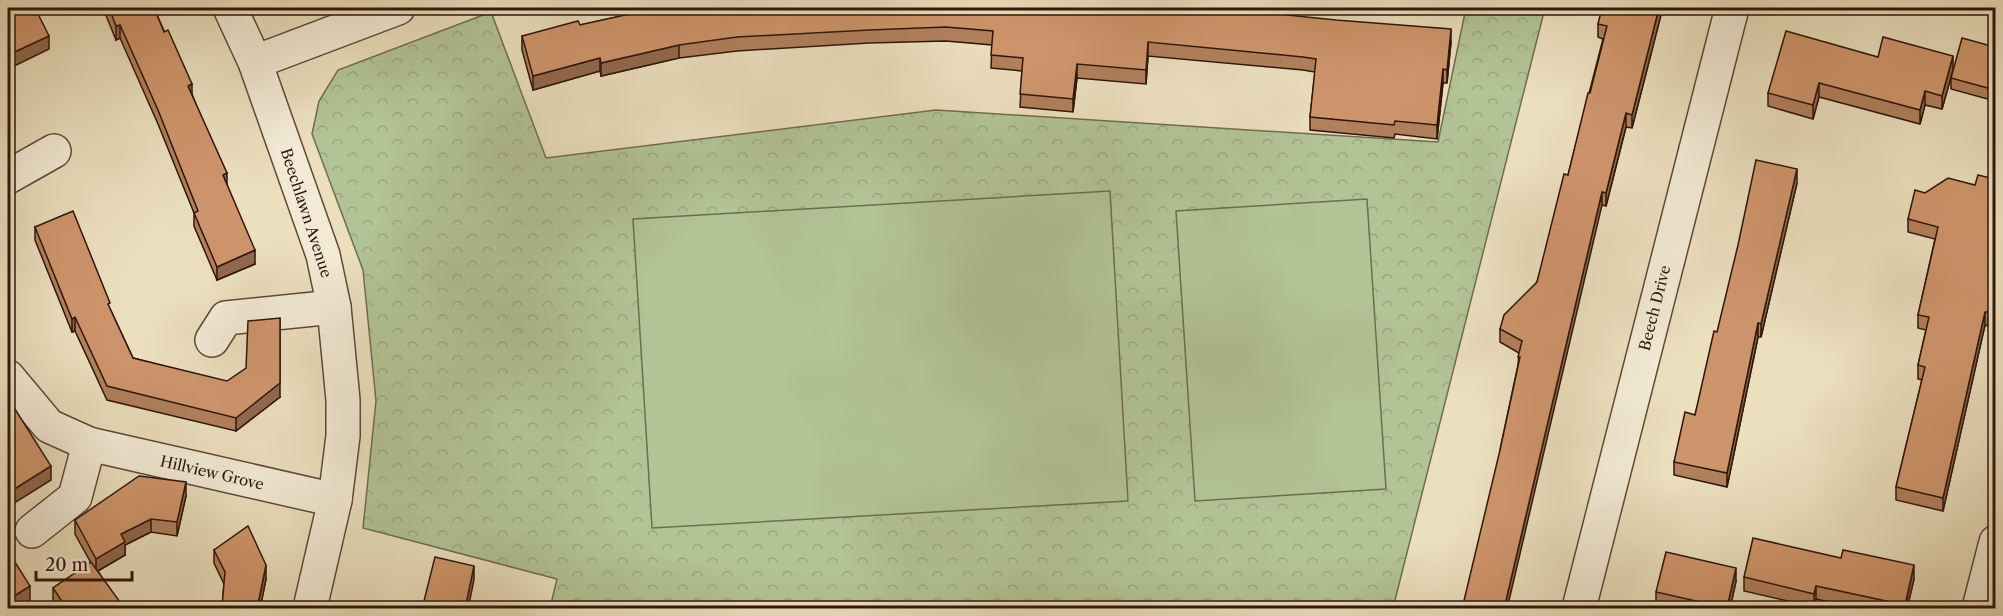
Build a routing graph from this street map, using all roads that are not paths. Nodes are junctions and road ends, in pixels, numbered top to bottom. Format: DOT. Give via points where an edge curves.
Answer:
graph roads {
  1 [pos="230,8"];
  2 [pos="398,8"];
  3 [pos="1732,8"];
  4 [pos="255,62"];
  5 [pos="54,151"];
  6 [pos="8,177"];
  7 [pos="334,307"];
  8 [pos="212,340"];
  9 [pos="8,377"];
  10 [pos="89,444"];
  11 [pos="335,500"];
  12 [pos="32,531"];
  13 [pos="1995,542"];
  14 [pos="310,609"];
  15 [pos="1578,609"];
  16 [pos="1978,609"];
  1 -- 4 [label="street, Beechlawn Avenue"];
  2 -- 4 [label="street"];
  3 -- 15 [label="street, Beech Drive"];
  4 -- 7 [label="street, Beechlawn Avenue" via="323,255"];
  5 -- 6 [label="street"];
  7 -- 8 [label="street" via="226,318"];
  7 -- 11 [label="street, Beechlawn Avenue" via="343,400"];
  9 -- 10 [label="street, Hillview Grove" via="50,426"];
  10 -- 11 [label="street, Hillview Grove"];
  10 -- 12 [label="street" via="75,497"];
  11 -- 14 [label="street, Beechlawn Avenue"];
  13 -- 16 [label="street"];
}
